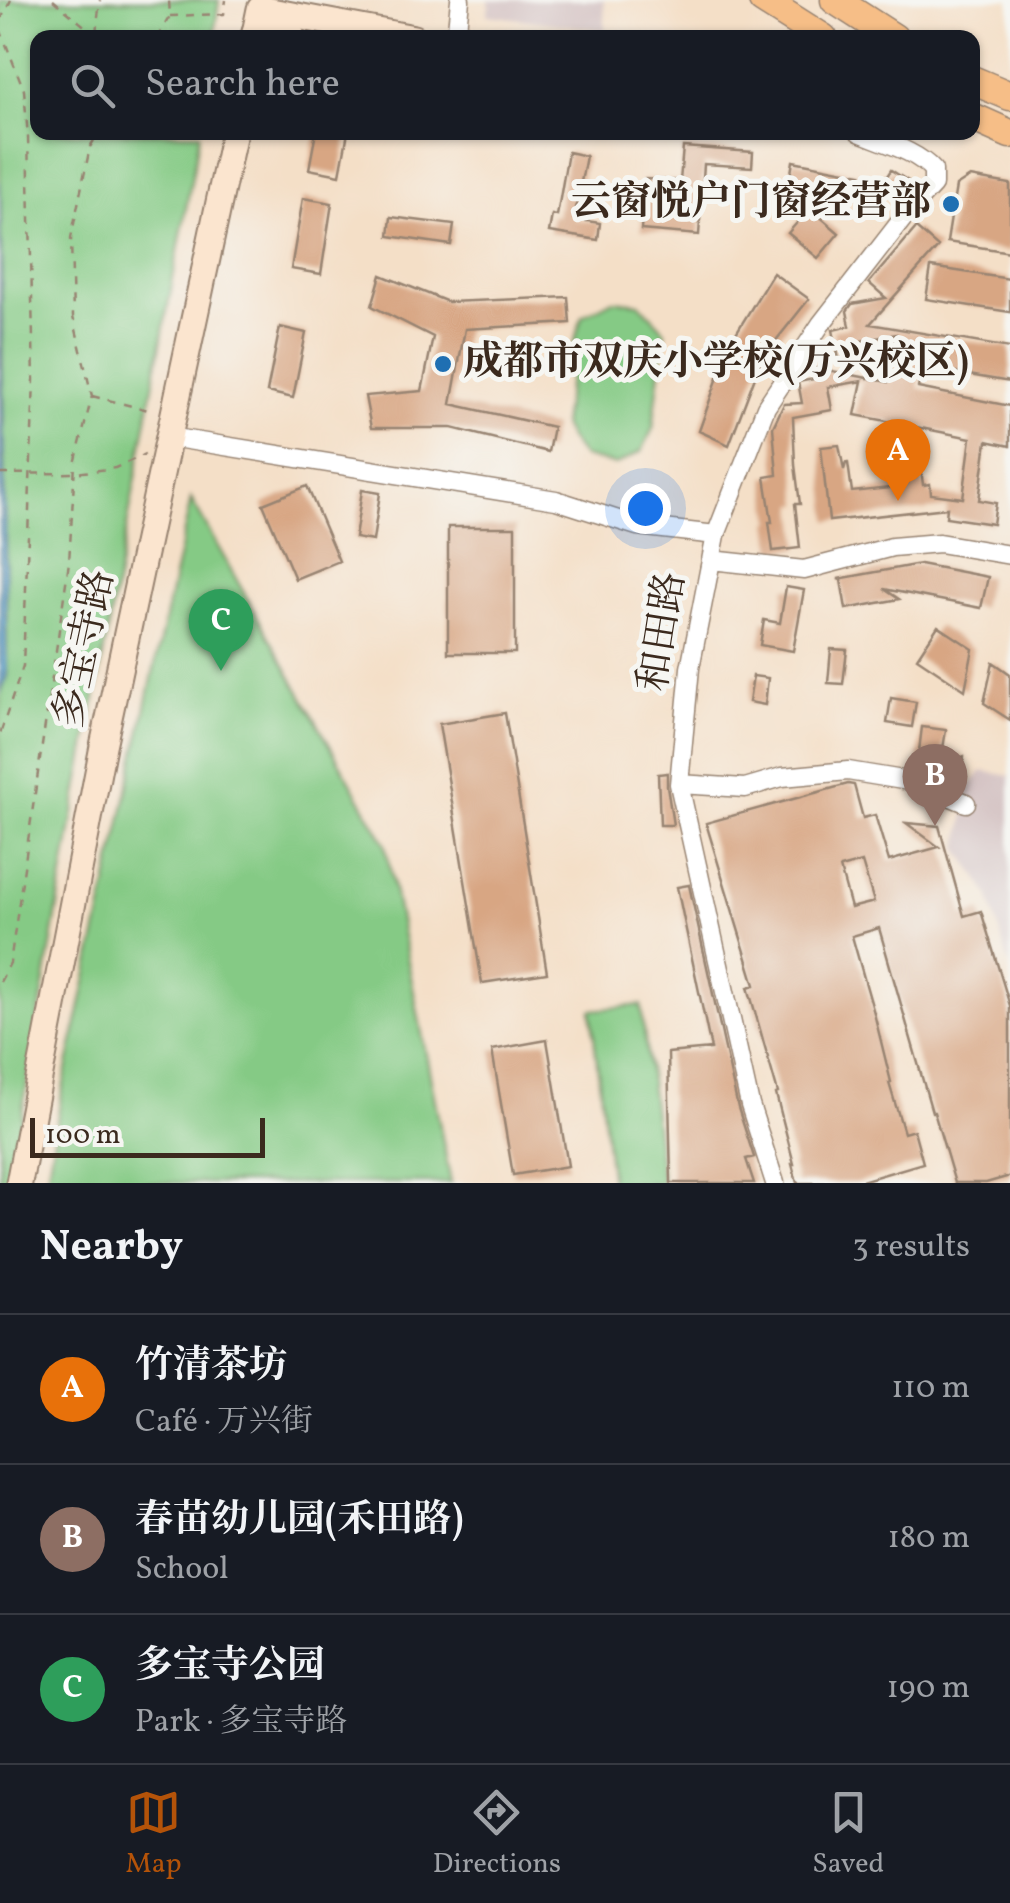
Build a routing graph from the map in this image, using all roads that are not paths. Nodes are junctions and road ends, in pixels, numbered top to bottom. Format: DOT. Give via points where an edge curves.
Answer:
graph roads {
  1 [pos="460,0"];
  2 [pos="763,0"];
  3 [pos="835,0"];
  4 [pos="257,26"];
  5 [pos="309,30"];
  6 [pos="457,30"];
  7 [pos="810,30"];
  8 [pos="882,30"];
  9 [pos="980,83"];
  10 [pos="1010,96"];
  11 [pos="980,121"];
  12 [pos="1010,134"];
  13 [pos="232,140"];
  14 [pos="878,140"];
  15 [pos="170,432"];
  16 [pos="716,536"];
  17 [pos="1010,555"];
  18 [pos="711,560"];
  19 [pos="679,784"];
  20 [pos="966,802"];
  21 [pos="19,1183"];
  22 [pos="775,1183"];
  1 -- 6 [label="street"];
  2 -- 7 [label="main road"];
  3 -- 8 [label="main road"];
  4 -- 5 [label="street"];
  9 -- 10 [label="main road"];
  11 -- 12 [label="main road"];
  13 -- 15 [label="street, 多宝寺路"];
  14 -- 16 [label="street, 和田路" via="925,162 933,185 821,324 766,407"];
  15 -- 16 [label="street" via="556,500 637,526"];
  15 -- 21 [label="street, 多宝寺路"];
  16 -- 18 [label="street, 和田路"];
  17 -- 18 [label="street" via="939,543 892,547 804,570"];
  18 -- 19 [label="street, 和田路" via="690,668"];
  19 -- 20 [label="street" via="745,788 848,771 914,782"];
  19 -- 22 [label="street, 和田路" via="742,1070"];
}
